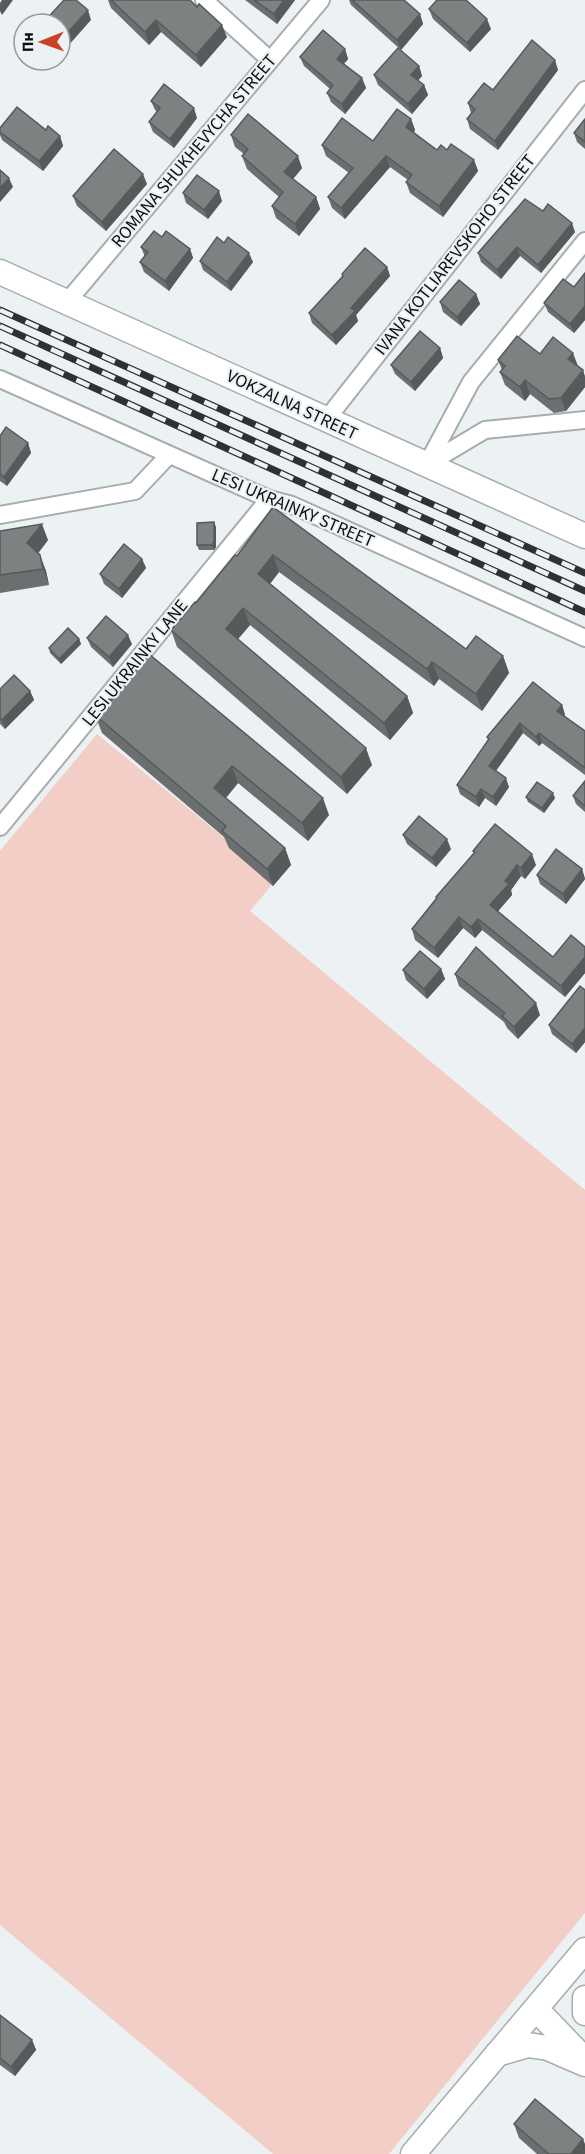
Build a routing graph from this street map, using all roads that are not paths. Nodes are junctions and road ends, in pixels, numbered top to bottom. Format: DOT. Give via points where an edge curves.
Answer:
graph roads {
  1 [pos="204,0"];
  2 [pos="321,0"];
  3 [pos="270,60"];
  4 [pos="585,90"];
  5 [pos="585,241"];
  6 [pos="0,272"];
  7 [pos="67,302"];
  8 [pos="0,379"];
  9 [pos="326,420"];
  10 [pos="585,420"];
  11 [pos="169,455"];
  12 [pos="426,466"];
  13 [pos="270,499"];
  14 [pos="0,515"];
  15 [pos="585,536"];
  16 [pos="585,638"];
  17 [pos="0,827"];
  18 [pos="585,1950"];
  19 [pos="585,1998"];
  20 [pos="536,2009"];
  21 [pos="585,2013"];
  22 [pos="497,2054"];
  23 [pos="585,2062"];
  24 [pos="413,2154"];
  1 -- 3 [label="street"];
  2 -- 3 [label="street, ROMANA SHUKHEVYCHA STREET"];
  3 -- 7 [label="street, ROMANA SHUKHEVYCHA STREET"];
  4 -- 9 [label="street, IVANA KOTLIAREVSKOHO STREET"];
  5 -- 12 [label="street" via="471,382"];
  6 -- 7 [label="street, VOKZALNA STREET"];
  7 -- 9 [label="street, VOKZALNA STREET"];
  8 -- 11 [label="street, LESI UKRAINKY STREET"];
  9 -- 12 [label="street, VOKZALNA STREET"];
  10 -- 12 [label="street" via="484,430"];
  11 -- 13 [label="street, LESI UKRAINKY STREET"];
  11 -- 14 [label="street" via="135,491"];
  12 -- 15 [label="street, VOKZALNA STREET"];
  13 -- 16 [label="street, LESI UKRAINKY STREET" via="292,505"];
  13 -- 17 [label="street, LESI UKRAINKY LANE"];
  18 -- 20 [label="street"];
  19 -- 21 [label="street"];
  20 -- 22 [label="street"];
  20 -- 23 [label="street"];
  22 -- 23 [label="street" via="528,2045"];
  22 -- 24 [label="street"];
}
